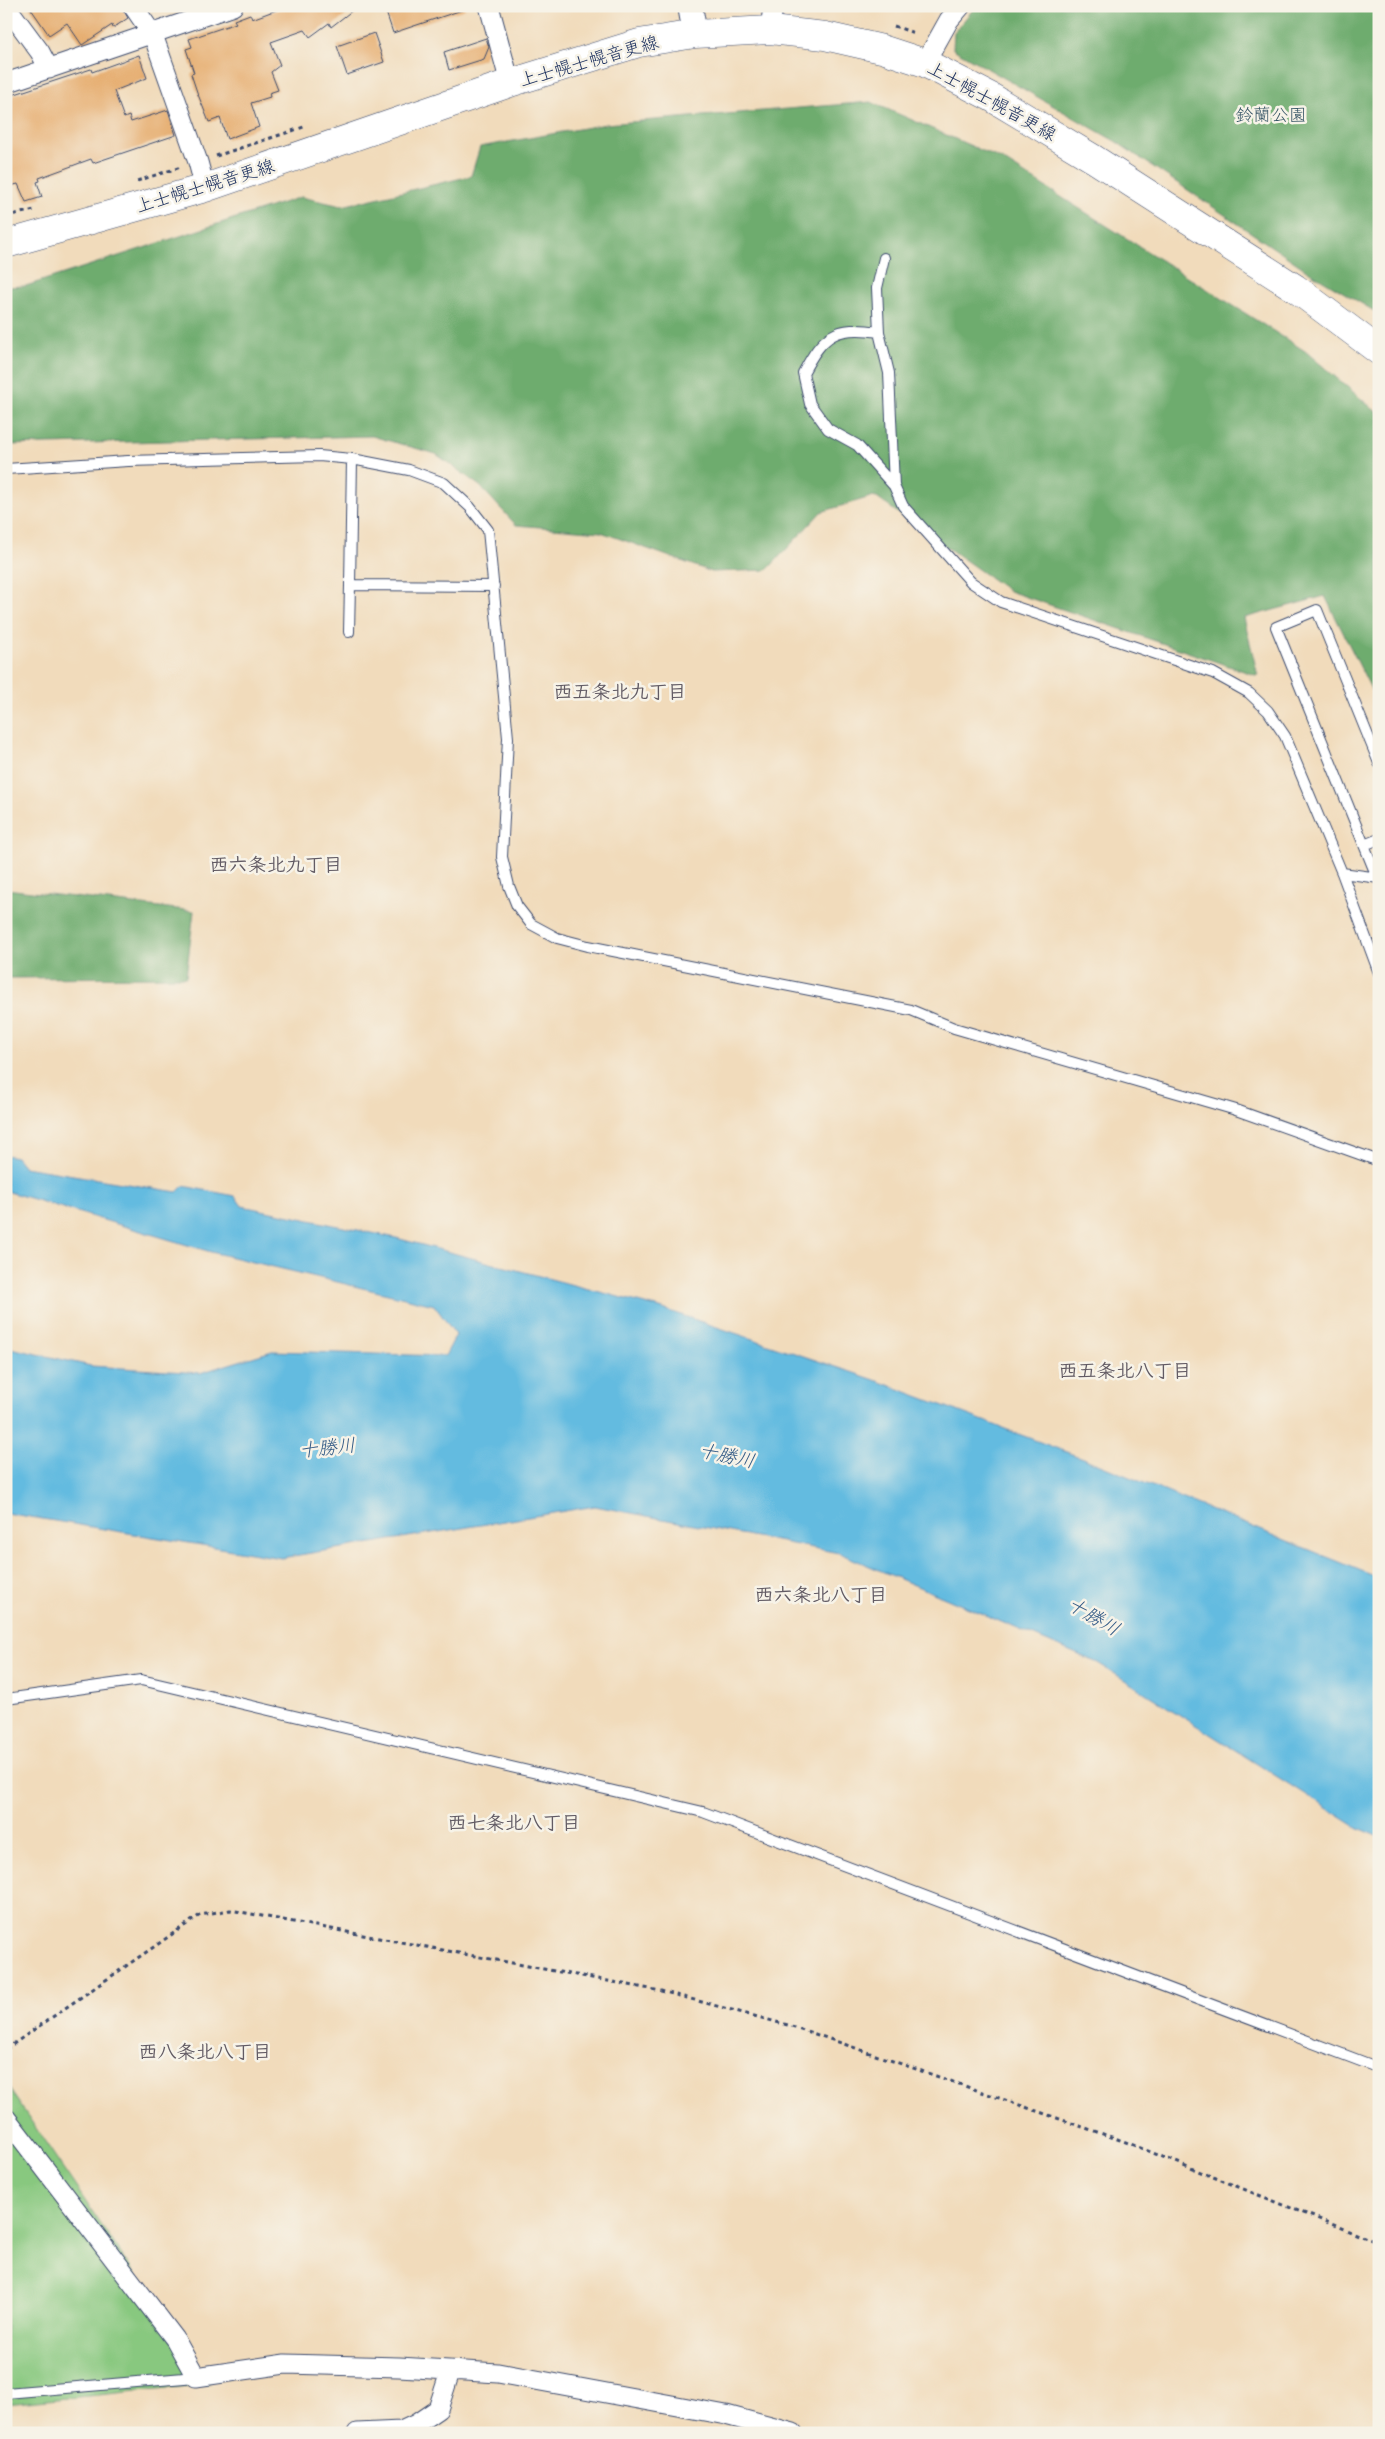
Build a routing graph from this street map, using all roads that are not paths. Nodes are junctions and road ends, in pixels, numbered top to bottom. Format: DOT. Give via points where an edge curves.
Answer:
graph roads {
  1 [pos="6,6"];
  2 [pos="133,6"];
  3 [pos="233,6"];
  4 [pos="690,6"];
  5 [pos="492,8"];
  6 [pos="950,11"];
  7 [pos="771,18"];
  8 [pos="696,34"];
  9 [pos="153,35"];
  10 [pos="925,63"];
  11 [pos="49,68"];
  12 [pos="6,83"];
  13 [pos="510,83"];
  14 [pos="205,188"];
  15 [pos="6,244"];
  16 [pos="884,258"];
  17 [pos="879,332"];
  18 [pos="1378,348"];
  19 [pos="352,459"];
  20 [pos="6,468"];
  21 [pos="894,486"];
  22 [pos="350,585"];
  23 [pos="494,586"];
  24 [pos="349,632"];
  25 [pos="1379,763"];
  26 [pos="1379,839"];
  27 [pos="1364,845"];
  28 [pos="1342,873"];
  29 [pos="1378,877"];
  30 [pos="1379,973"];
  31 [pos="1379,1161"];
  32 [pos="6,1700"];
  33 [pos="1379,2068"];
  34 [pos="6,2118"];
  35 [pos="450,2372"];
  36 [pos="196,2377"];
  37 [pos="6,2393"];
  38 [pos="358,2433"];
  39 [pos="793,2433"];
  1 -- 11 [label="street"];
  2 -- 9 [label="street"];
  3 -- 9 [label="street"];
  4 -- 8 [label="street"];
  5 -- 13 [label="street"];
  6 -- 10 [label="street"];
  7 -- 8 [label="main road, 上士幌士幌音更線"];
  7 -- 10 [label="main road, 上士幌士幌音更線"];
  8 -- 13 [label="main road, 上士幌士幌音更線" via="638,44"];
  9 -- 11 [label="street"];
  9 -- 14 [label="street"];
  10 -- 18 [label="main road, 上士幌士幌音更線" via="991,97 1094,159 1295,288"];
  11 -- 12 [label="street"];
  13 -- 14 [label="main road, 上士幌士幌音更線"];
  14 -- 15 [label="main road, 上士幌士幌音更線"];
  16 -- 17 [label="lane" via="877,288"];
  17 -- 21 [label="lane" via="888,374"];
  17 -- 21 [label="lane" via="859,329 837,332 816,348 803,373 810,404 828,429 857,445"];
  19 -- 20 [label="lane" via="319,456"];
  19 -- 22 [label="lane"];
  19 -- 23 [label="lane" via="409,470 444,483 470,507 488,530"];
  21 -- 28 [label="lane" via="903,506 971,582 1001,602 1213,673 1249,693 1268,711 1285,736"];
  22 -- 23 [label="lane"];
  22 -- 24 [label="lane"];
  23 -- 31 [label="lane" via="508,738 502,857 517,906 531,924 557,938 588,946 911,1010 954,1028 1236,1110"];
  25 -- 27 [label="lane" via="1317,610 1276,627"];
  26 -- 27 [label="lane"];
  27 -- 29 [label="lane"];
  28 -- 29 [label="lane"];
  28 -- 30 [label="lane"];
  32 -- 33 [label="lane" via="141,1680 703,1812"];
  34 -- 36 [label="street" via="175,2339"];
  35 -- 36 [label="street" via="399,2367 285,2364"];
  35 -- 38 [label="street" via="438,2409 416,2424 401,2431"];
  35 -- 39 [label="street" via="498,2373 726,2415"];
  36 -- 37 [label="lane"];
}
